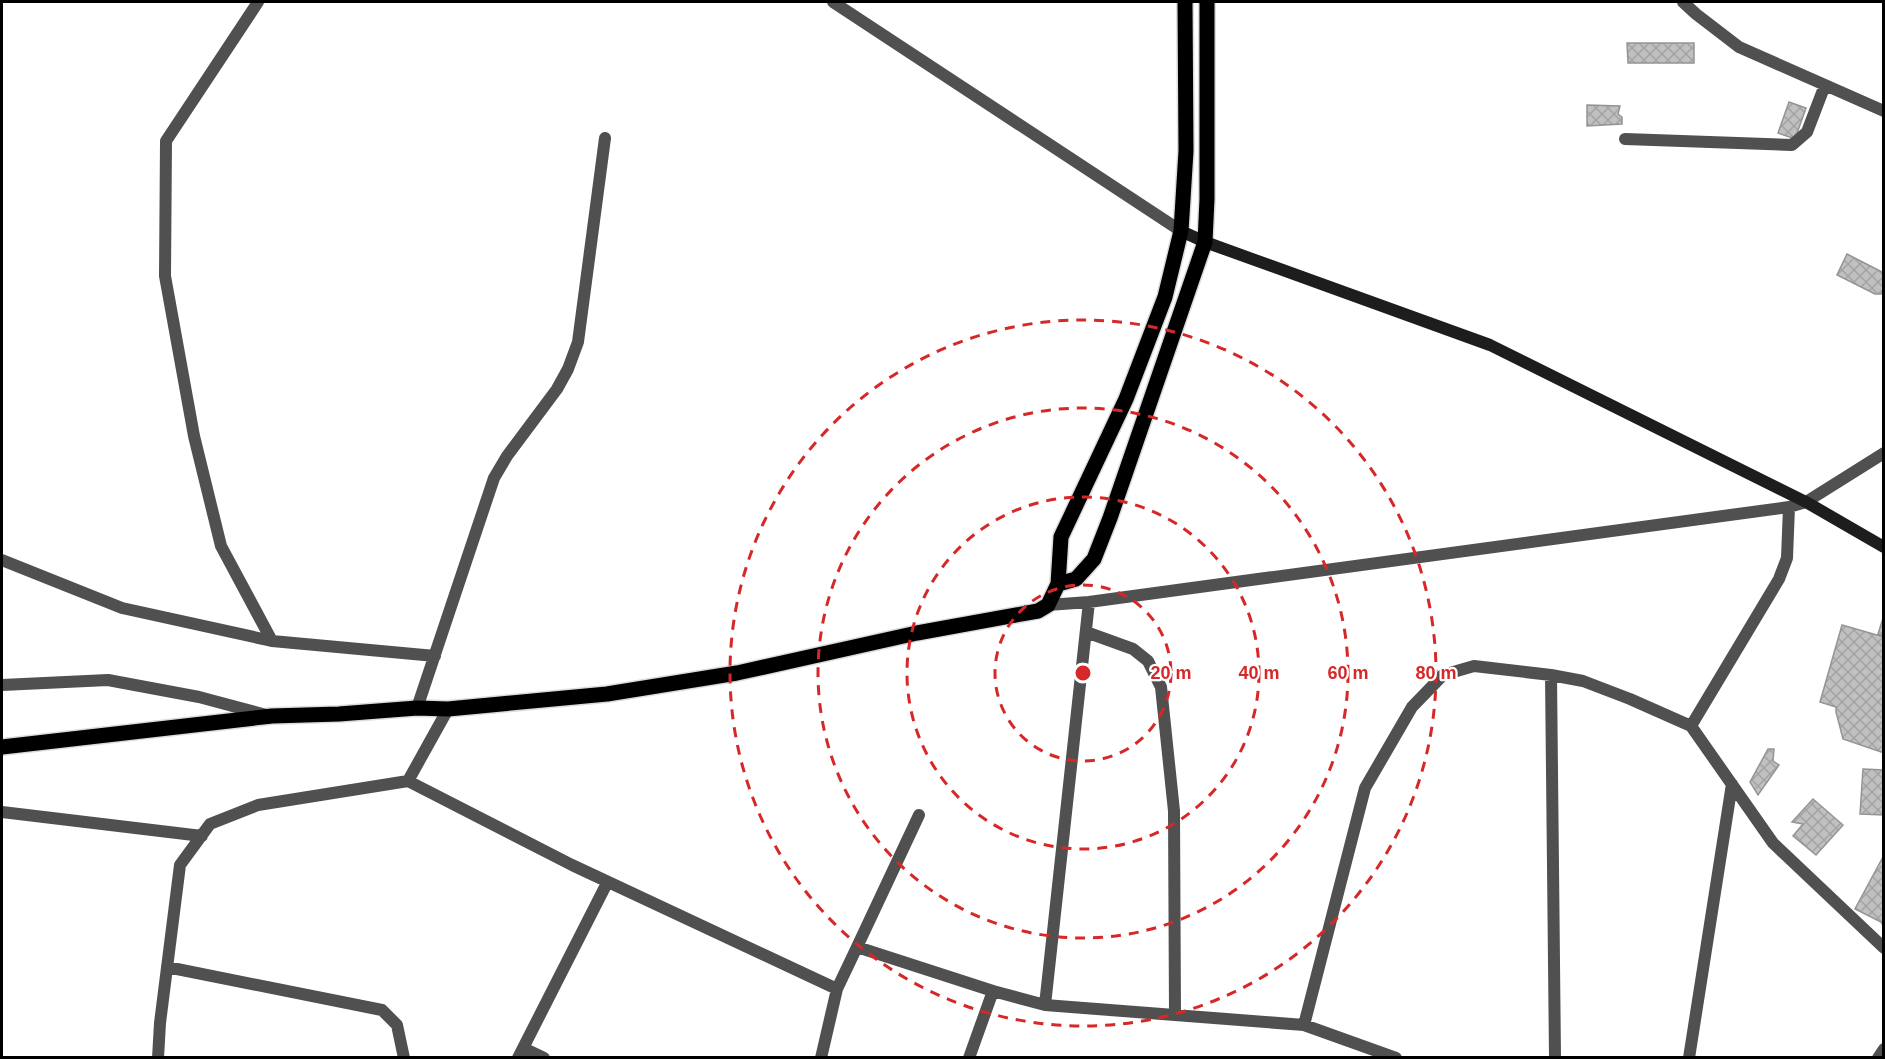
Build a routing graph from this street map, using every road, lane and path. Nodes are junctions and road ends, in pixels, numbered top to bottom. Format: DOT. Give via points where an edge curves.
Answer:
graph roads {
  1 [pos="258,2"];
  2 [pos="833,2"];
  3 [pos="1185,2"];
  4 [pos="1207,2"];
  5 [pos="1683,2"];
  6 [pos="1825,85"];
  7 [pos="1884,111"];
  8 [pos="605,138"];
  9 [pos="1625,139"];
  10 [pos="1181,231"];
  11 [pos="1205,242"];
  12 [pos="1884,453"];
  13 [pos="1806,502"];
  14 [pos="1789,507"];
  15 [pos="1884,548"];
  16 [pos="2,560"];
  17 [pos="1058,585"];
  18 [pos="1089,602"];
  19 [pos="1048,605"];
  20 [pos="1086,632"];
  21 [pos="272,641"];
  22 [pos="435,656"];
  23 [pos="1551,675"];
  24 [pos="2,685"];
  25 [pos="417,708"];
  26 [pos="448,709"];
  27 [pos="272,716"];
  28 [pos="1691,726"];
  29 [pos="2,747"];
  30 [pos="408,782"];
  31 [pos="1732,784"];
  32 [pos="2,812"];
  33 [pos="919,815"];
  34 [pos="202,836"];
  35 [pos="607,883"];
  36 [pos="857,947"];
  37 [pos="1884,948"];
  38 [pos="167,966"];
  39 [pos="837,989"];
  40 [pos="993,991"];
  41 [pos="1046,1005"];
  42 [pos="1175,1015"];
  43 [pos="1304,1025"];
  44 [pos="1884,1048"];
  45 [pos="520,1053"];
  46 [pos="159,1058"];
  47 [pos="404,1058"];
  48 [pos="544,1058"];
  49 [pos="820,1058"];
  50 [pos="969,1058"];
  51 [pos="1396,1058"];
  52 [pos="1555,1058"];
  53 [pos="1689,1058"];
  54 [pos="1878,1058"];
  1 -- 21 [label="street" via="166,141 165,276 194,436 221,546"];
  2 -- 10 [label="street"];
  3 -- 10 [label="main road" via="1186,151"];
  4 -- 11 [label="main road"];
  5 -- 6 [label="street" via="1739,47"];
  6 -- 7 [label="street"];
  6 -- 9 [label="street" via="1807,132 1792,146"];
  8 -- 22 [label="street" via="578,342 557,389 494,478"];
  10 -- 11 [label="street"];
  10 -- 17 [label="main road" via="1165,297 1126,399 1061,537"];
  11 -- 13 [label="street" via="1490,345"];
  11 -- 17 [label="main road" via="1094,559 1076,579"];
  12 -- 13 [label="street"];
  13 -- 14 [label="street"];
  13 -- 15 [label="street"];
  14 -- 18 [label="street"];
  14 -- 28 [label="street" via="1787,558 1779,579"];
  16 -- 21 [label="street" via="122,608"];
  17 -- 19 [label="main road"];
  18 -- 19 [label="street"];
  18 -- 20 [label="street"];
  19 -- 26 [label="main road" via="1038,612 917,633 737,673 607,693"];
  20 -- 41 [label="street"];
  20 -- 42 [label="street" via="1133,648 1148,661 1161,687 1174,811"];
  21 -- 22 [label="street"];
  22 -- 25 [label="street"];
  23 -- 28 [label="street" via="1582,681"];
  23 -- 43 [label="street" via="1474,666 1443,675 1412,707 1365,788"];
  23 -- 52 [label="street"];
  24 -- 27 [label="street" via="108,680"];
  25 -- 26 [label="main road"];
  25 -- 27 [label="main road"];
  26 -- 30 [label="street"];
  27 -- 29 [label="main road"];
  28 -- 31 [label="street"];
  30 -- 34 [label="street" via="258,805 210,825"];
  30 -- 35 [label="street"];
  31 -- 37 [label="street" via="1773,843"];
  31 -- 53 [label="street"];
  32 -- 34 [label="street"];
  33 -- 36 [label="street"];
  34 -- 38 [label="street" via="180,865"];
  35 -- 39 [label="street"];
  35 -- 45 [label="street"];
  36 -- 39 [label="street"];
  36 -- 40 [label="street"];
  38 -- 46 [label="street"];
  38 -- 47 [label="street" via="382,1010 396,1025"];
  39 -- 49 [label="street"];
  40 -- 41 [label="street"];
  40 -- 50 [label="street"];
  41 -- 42 [label="street"];
  42 -- 43 [label="street"];
  43 -- 51 [label="street"];
  44 -- 54 [label="street"];
  45 -- 48 [label="street"];
}
